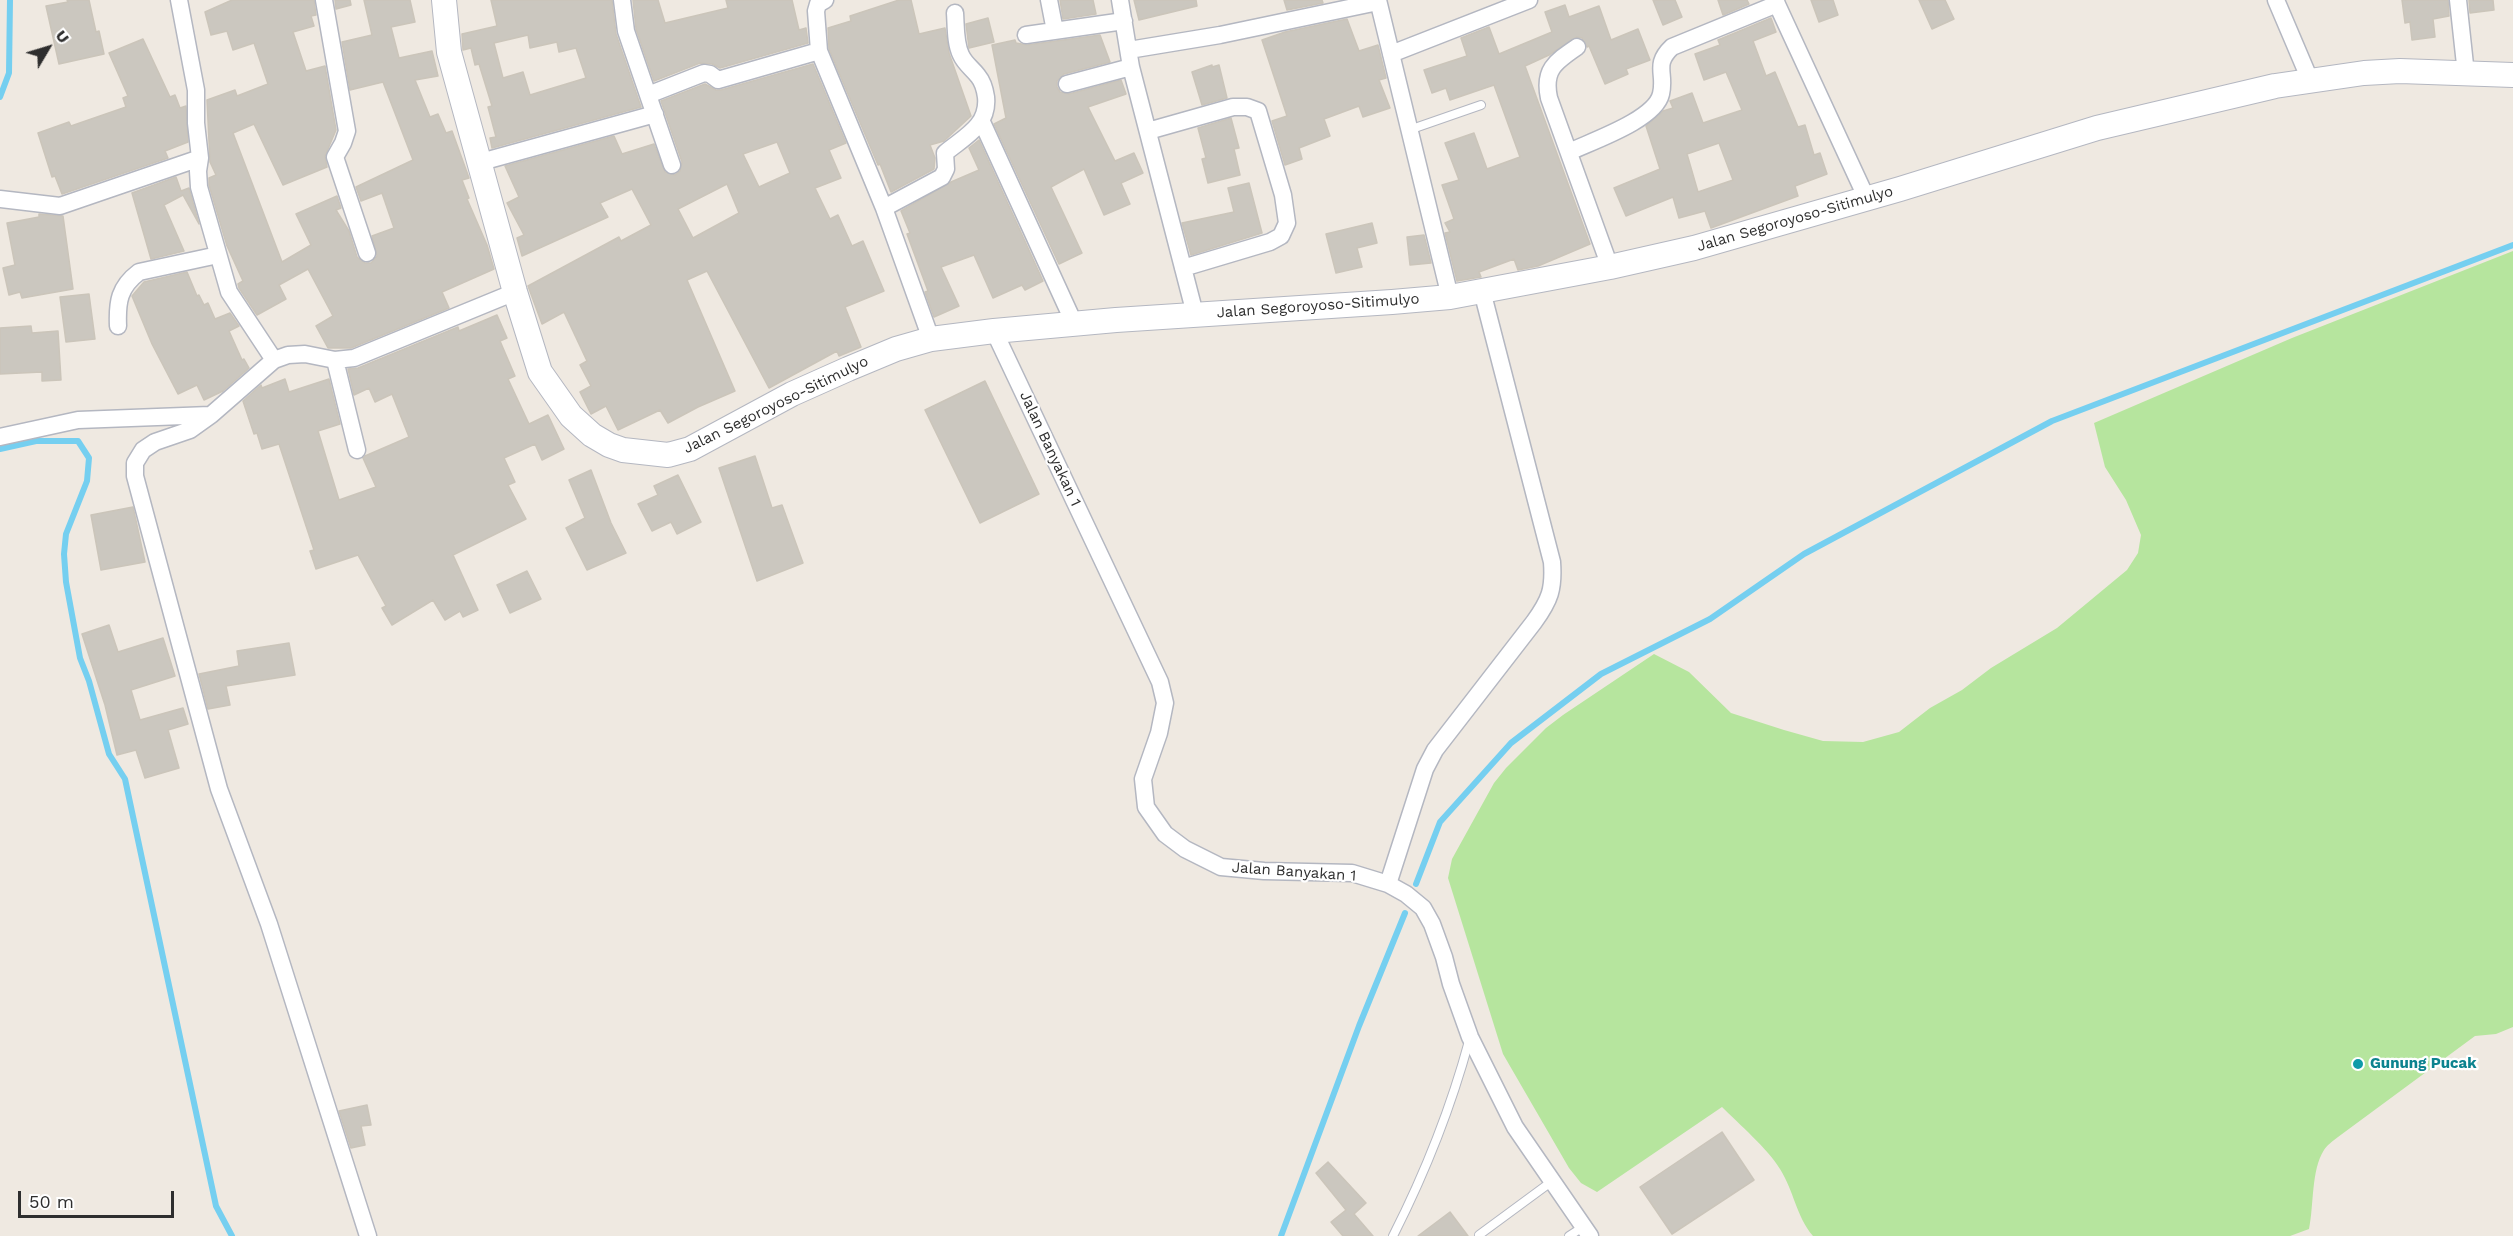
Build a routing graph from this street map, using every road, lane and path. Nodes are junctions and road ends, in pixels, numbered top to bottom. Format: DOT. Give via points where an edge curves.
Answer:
graph roads {
  1 [pos="179,0"];
  2 [pos="324,0"];
  3 [pos="444,0"];
  4 [pos="622,0"];
  5 [pos="825,0"];
  6 [pos="1049,0"];
  7 [pos="1120,0"];
  8 [pos="1529,0"];
  9 [pos="2276,0"];
  10 [pos="2457,0"];
  11 [pos="1378,1"];
  12 [pos="1776,2"];
  13 [pos="955,14"];
  14 [pos="1124,21"];
  15 [pos="1055,30"];
  16 [pos="1026,35"];
  17 [pos="1577,47"];
  18 [pos="819,51"];
  19 [pos="1391,54"];
  20 [pos="1130,59"];
  21 [pos="2466,74"];
  22 [pos="2513,75"];
  23 [pos="2310,80"];
  24 [pos="1067,84"];
  25 [pos="648,95"];
  26 [pos="1480,105"];
  27 [pos="655,114"];
  28 [pos="982,122"];
  29 [pos="1148,130"];
  30 [pos="1410,130"];
  31 [pos="1569,153"];
  32 [pos="200,158"];
  33 [pos="481,162"];
  34 [pos="672,165"];
  35 [pos="1866,197"];
  36 [pos="0,199"];
  37 [pos="884,208"];
  38 [pos="367,253"];
  39 [pos="218,255"];
  40 [pos="1183,267"];
  41 [pos="1610,267"];
  42 [pos="1482,291"];
  43 [pos="515,292"];
  44 [pos="1450,297"];
  45 [pos="1195,314"];
  46 [pos="1074,323"];
  47 [pos="118,326"];
  48 [pos="994,331"];
  49 [pos="931,339"];
  50 [pos="274,360"];
  51 [pos="335,360"];
  52 [pos="211,415"];
  53 [pos="0,437"];
  54 [pos="357,450"];
  55 [pos="1388,884"];
  56 [pos="1470,1037"];
  57 [pos="1551,1182"];
  58 [pos="1581,1233"];
  59 [pos="1479,1235"];
  60 [pos="368,1236"];
  61 [pos="1393,1236"];
  1 -- 32 [label="street" via="196,90"];
  2 -- 38 [label="street" via="347,131 334,157"];
  3 -- 33 [label="main road, Jalan Segoroyoso-Sitimulyo" via="449,52"];
  4 -- 25 [label="street" via="626,31"];
  5 -- 18 [label="street" via="816,11"];
  6 -- 15 [label="street"];
  7 -- 14 [label="street"];
  8 -- 19 [label="street"];
  9 -- 23 [label="street"];
  10 -- 21 [label="street"];
  11 -- 19 [label="street"];
  11 -- 20 [label="street"];
  12 -- 31 [label="street" via="1672,46 1660,67 1661,94 1655,108"];
  12 -- 35 [label="street"];
  13 -- 28 [label="street" via="959,52 985,89 987,108"];
  14 -- 15 [label="street"];
  14 -- 20 [label="street"];
  15 -- 16 [label="street"];
  17 -- 31 [label="street" via="1557,61 1546,85"];
  18 -- 25 [label="street" via="718,80 704,73"];
  18 -- 37 [label="street"];
  19 -- 30 [label="street"];
  20 -- 24 [label="street"];
  20 -- 29 [label="street"];
  21 -- 22 [label="main road, Jalan Segoroyoso-Sitimulyo"];
  21 -- 23 [label="main road, Jalan Segoroyoso-Sitimulyo" via="2364,73"];
  23 -- 35 [label="main road, Jalan Segoroyoso-Sitimulyo" via="2097,128"];
  25 -- 27 [label="street"];
  26 -- 30 [label="lane"];
  27 -- 33 [label="street"];
  27 -- 34 [label="street"];
  28 -- 37 [label="street" via="945,153 942,177"];
  28 -- 46 [label="street"];
  29 -- 40 [label="street"];
  29 -- 40 [label="street" via="1233,107 1258,111 1283,195 1287,224 1281,236 1257,248"];
  30 -- 44 [label="street"];
  31 -- 41 [label="street"];
  32 -- 36 [label="street" via="60,206"];
  32 -- 39 [label="street" via="199,187"];
  33 -- 43 [label="main road, Jalan Segoroyoso-Sitimulyo"];
  35 -- 41 [label="main road, Jalan Segoroyoso-Sitimulyo" via="1694,248"];
  37 -- 49 [label="street"];
  39 -- 47 [label="street" via="139,272 117,301"];
  39 -- 50 [label="street" via="232,300"];
  40 -- 45 [label="street"];
  41 -- 42 [label="main road, Jalan Segoroyoso-Sitimulyo"];
  42 -- 44 [label="main road, Jalan Segoroyoso-Sitimulyo"];
  42 -- 55 [label="street" via="1554,582 1539,616 1435,750 1425,769"];
  43 -- 49 [label="main road, Jalan Segoroyoso-Sitimulyo" via="540,372 571,416 609,445 647,454 668,455 690,449 792,394"];
  43 -- 51 [label="street" via="354,358"];
  44 -- 45 [label="main road, Jalan Segoroyoso-Sitimulyo"];
  45 -- 46 [label="main road, Jalan Segoroyoso-Sitimulyo"];
  46 -- 48 [label="main road, Jalan Segoroyoso-Sitimulyo"];
  48 -- 49 [label="main road, Jalan Segoroyoso-Sitimulyo"];
  48 -- 55 [label="street, Jalan Banyakan 1" via="1161,682 1165,703 1143,779 1146,807 1165,834 1221,867 1264,872 1352,873"];
  50 -- 51 [label="street" via="305,354"];
  50 -- 52 [label="street"];
  51 -- 54 [label="street"];
  52 -- 53 [label="street" via="78,420"];
  52 -- 60 [label="street" via="190,430 143,450 135,463 135,476 219,789 273,935"];
  55 -- 56 [label="street, Jalan Banyakan 1" via="1423,908 1432,924"];
  56 -- 57 [label="street, Jalan Banyakan 1" via="1515,1127"];
  56 -- 61 [label="lane" via="1454,1097 1421,1180"];
  57 -- 58 [label="street, Jalan Banyakan 1"];
  57 -- 59 [label="lane"];
}
